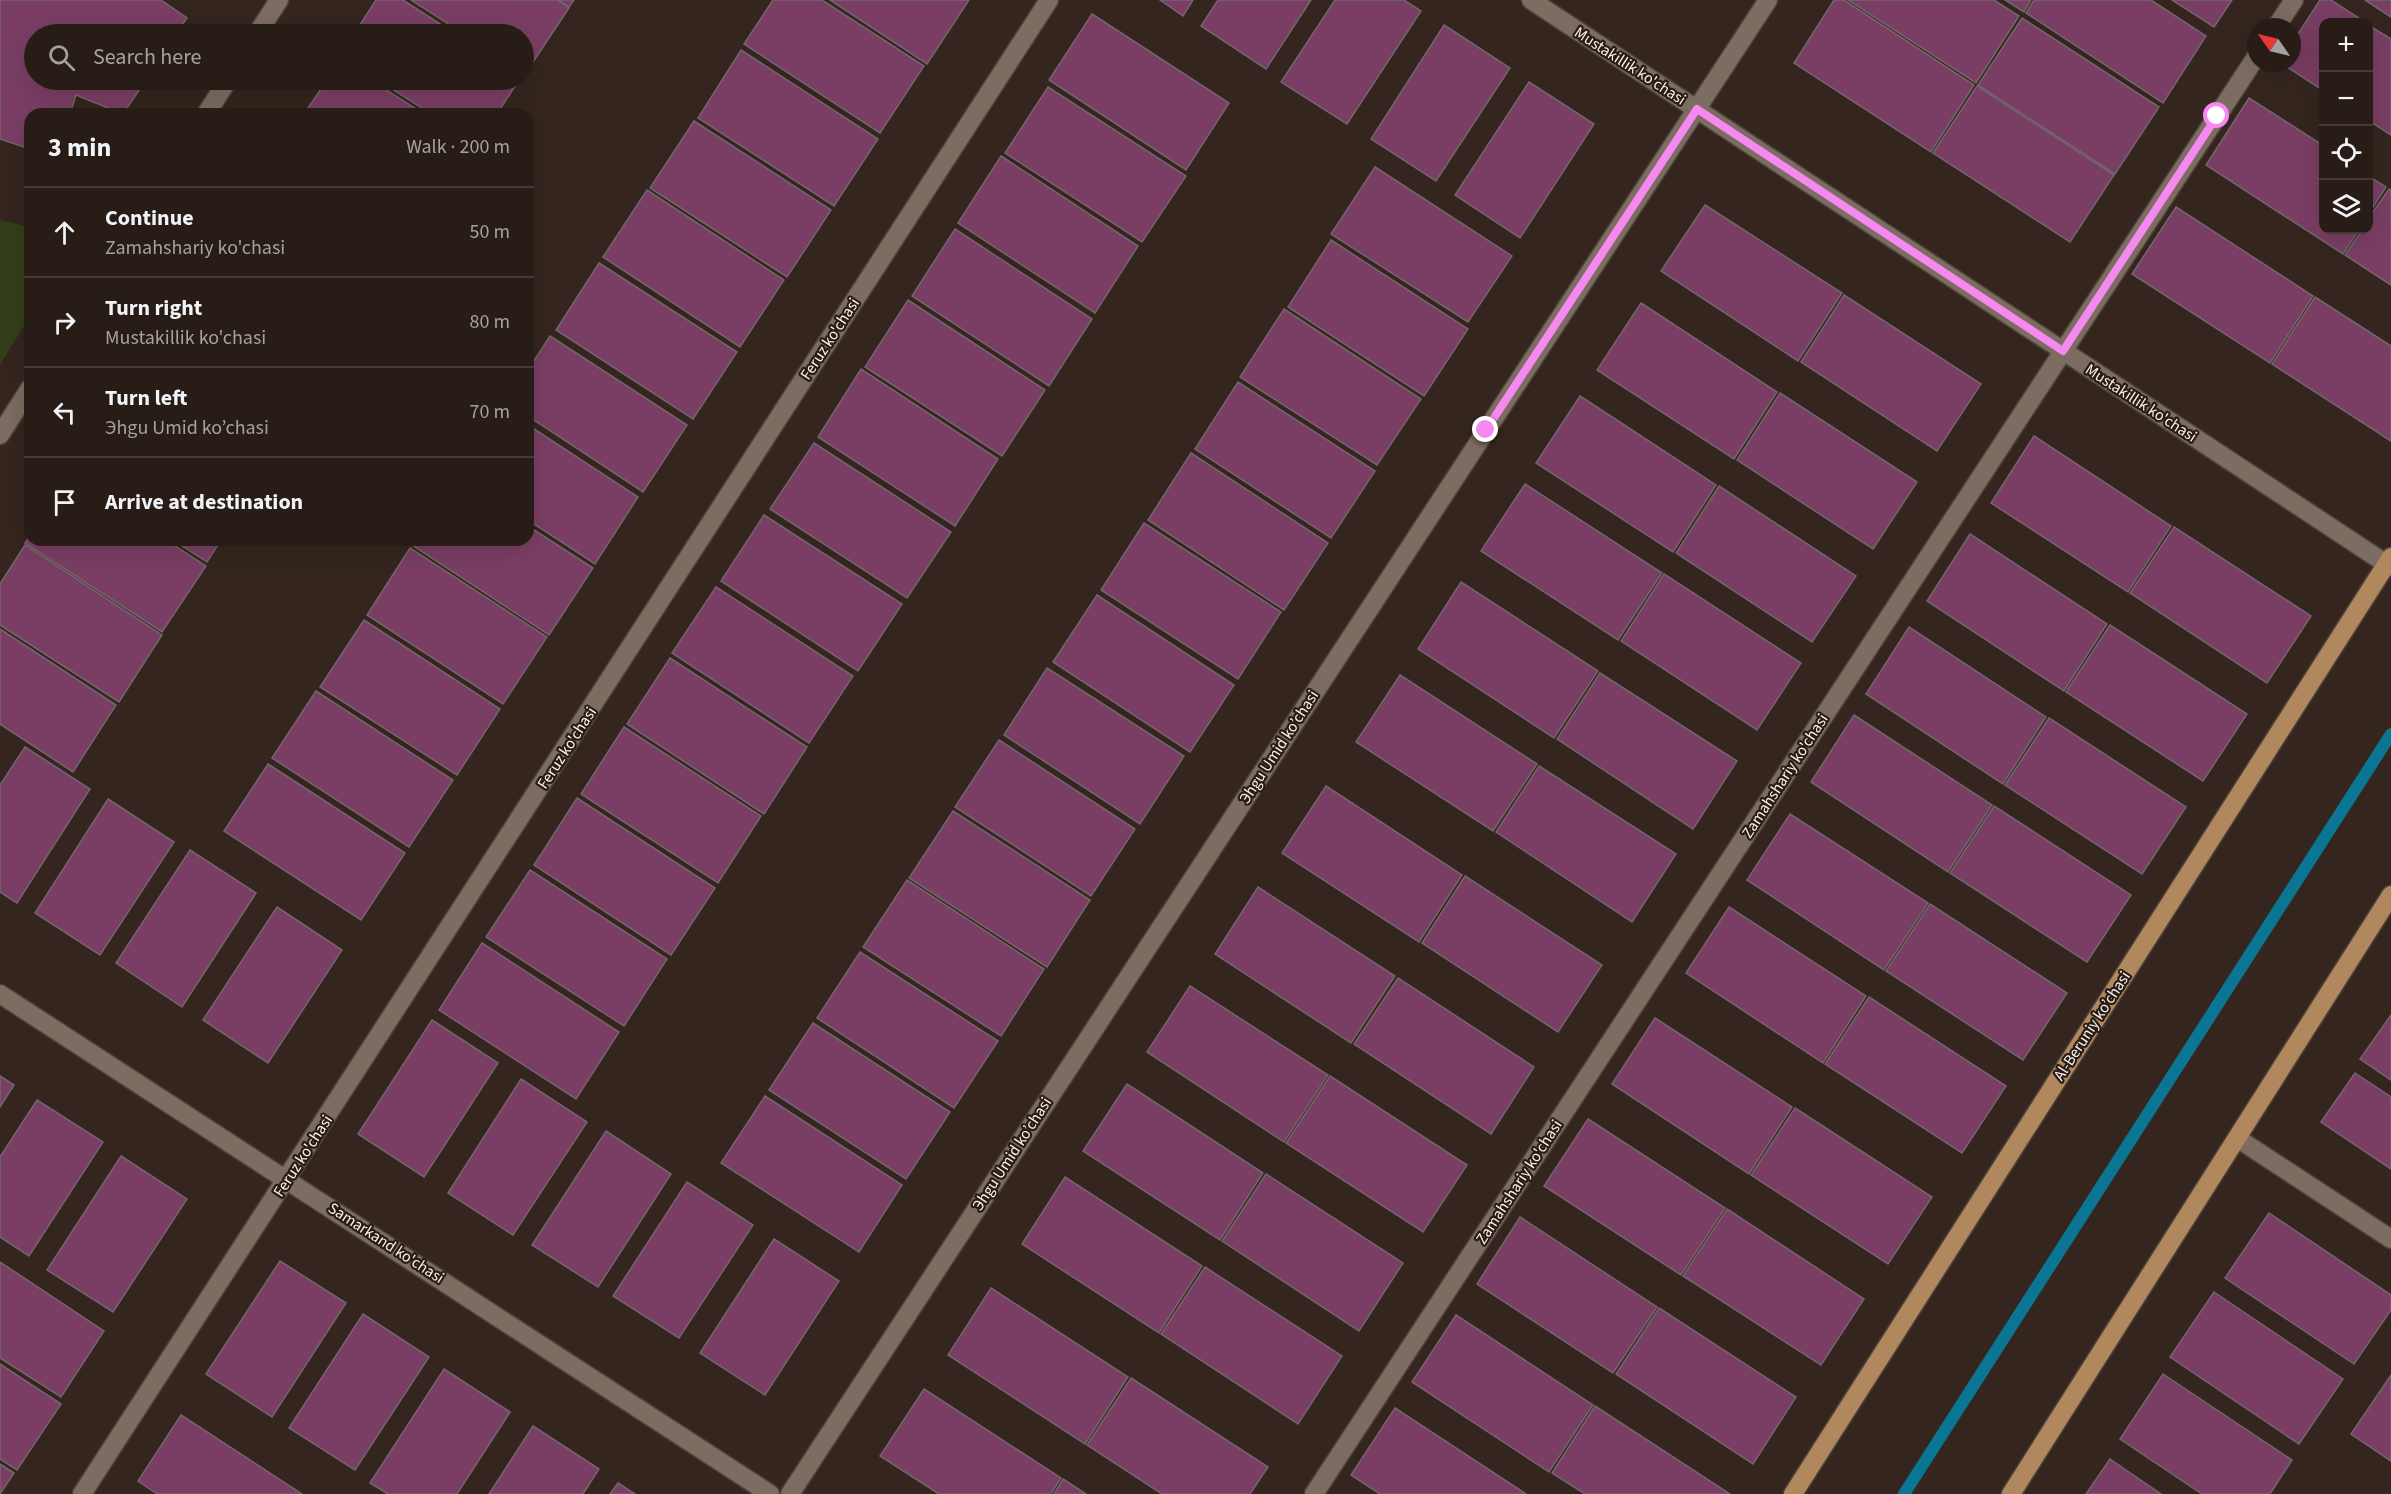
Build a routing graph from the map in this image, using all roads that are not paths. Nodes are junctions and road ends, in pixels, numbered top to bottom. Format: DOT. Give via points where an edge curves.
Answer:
graph roads {
  1 [pos="279,0"];
  2 [pos="1049,0"];
  3 [pos="1531,0"];
  4 [pos="1768,0"];
  5 [pos="2294,0"];
  6 [pos="2282,18"];
  7 [pos="263,24"];
  8 [pos="2247,71"];
  9 [pos="222,90"];
  10 [pos="210,108"];
  11 [pos="1697,109"];
  12 [pos="2063,351"];
  13 [pos="24,397"];
  14 [pos="0,435"];
  15 [pos="2390,563"];
  16 [pos="2391,895"];
  17 [pos="0,994"];
  18 [pos="2237,1138"];
  19 [pos="288,1179"];
  20 [pos="2391,1239"];
  21 [pos="82,1494"];
  22 [pos="770,1494"];
  23 [pos="789,1494"];
  24 [pos="1314,1494"];
  25 [pos="1793,1494"];
  26 [pos="2011,1494"];
  1 -- 7 [label="street"];
  2 -- 19 [label="street, Feruz ko'chasi"];
  3 -- 11 [label="street, Mustakillik ko'chasi"];
  4 -- 11 [label="street, Эhgu Umid ko’chasi"];
  5 -- 6 [label="street"];
  8 -- 12 [label="street, Zamahshariy ko'chasi"];
  9 -- 10 [label="street"];
  11 -- 12 [label="street, Mustakillik ko'chasi"];
  11 -- 23 [label="street, Эhgu Umid ko’chasi"];
  12 -- 15 [label="street, Mustakillik ko'chasi"];
  12 -- 24 [label="street, Zamahshariy ko'chasi"];
  13 -- 14 [label="street"];
  15 -- 25 [label="main road, Al-Beruniy ko’chasi"];
  16 -- 18 [label="main road"];
  17 -- 19 [label="street, Samarkand ko'chasi"];
  18 -- 20 [label="street"];
  18 -- 26 [label="main road"];
  19 -- 21 [label="street, Feruz ko'chasi"];
  19 -- 22 [label="street, Samarkand ko'chasi"];
}
